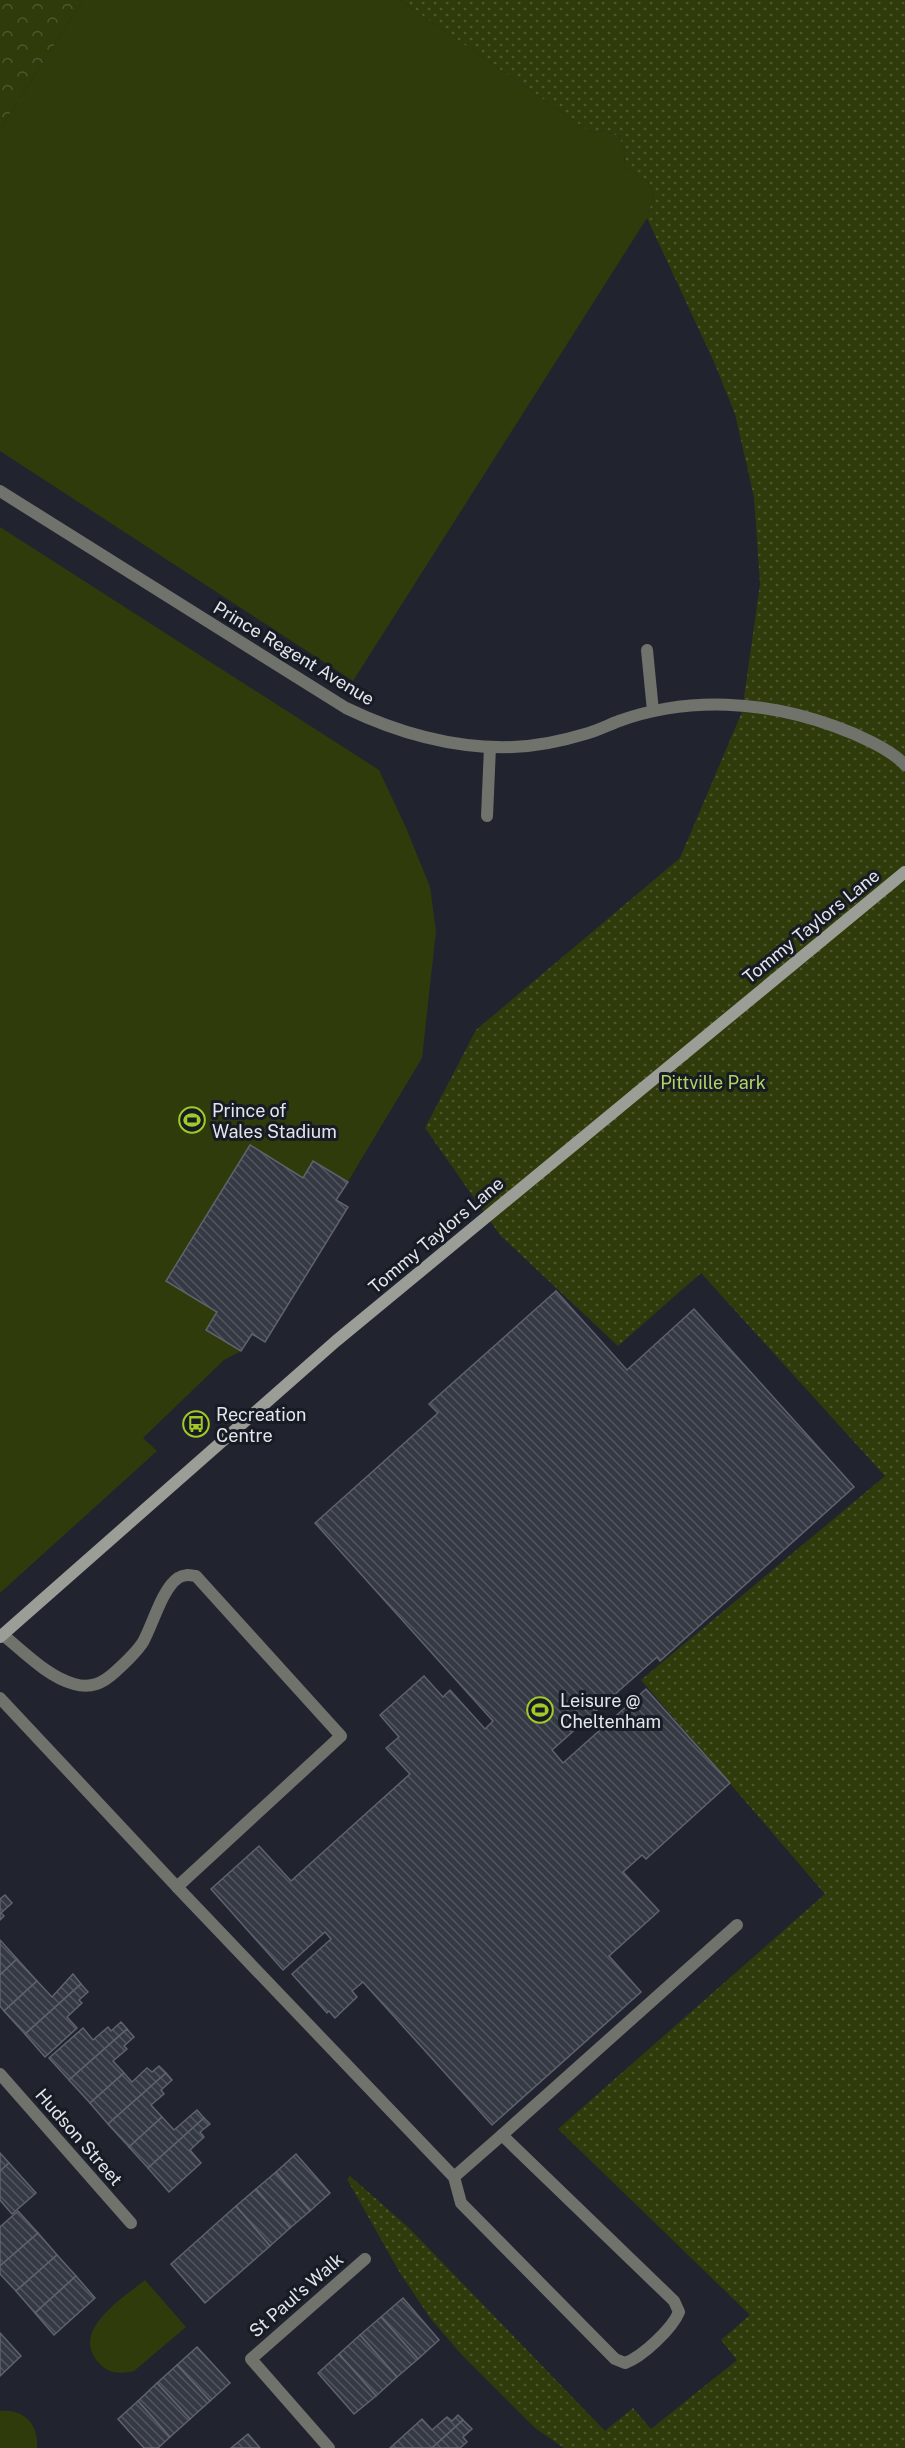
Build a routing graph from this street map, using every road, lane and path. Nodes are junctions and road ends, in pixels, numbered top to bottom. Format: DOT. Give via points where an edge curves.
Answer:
graph roads {
  1 [pos="0,491"];
  2 [pos="646,650"];
  3 [pos="654,711"];
  4 [pos="489,747"];
  5 [pos="905,765"];
  6 [pos="488,816"];
  7 [pos="905,872"];
  8 [pos="1,1636"];
  9 [pos="0,1698"];
  10 [pos="177,1887"];
  11 [pos="737,1925"];
  12 [pos="0,2074"];
  13 [pos="502,2135"];
  14 [pos="454,2177"];
  15 [pos="131,2223"];
  16 [pos="364,2259"];
  17 [pos="329,2448"];
  1 -- 4 [label="street, Prince Regent Avenue" via="346,708 410,735 442,743"];
  2 -- 3 [label="street"];
  3 -- 4 [label="street, Prince Regent Avenue" via="551,743"];
  3 -- 5 [label="street, Prince Regent Avenue" via="732,704 772,708 842,729"];
  4 -- 6 [label="street"];
  7 -- 8 [label="street, Tommy Taylors Lane" via="336,1341"];
  8 -- 10 [label="street" via="51,1673 73,1684 92,1686 109,1677 142,1643 170,1586 179,1577 196,1576 341,1736"];
  9 -- 10 [label="street"];
  10 -- 14 [label="street"];
  11 -- 13 [label="street"];
  12 -- 15 [label="street, Hudson Street"];
  13 -- 14 [label="street"];
  13 -- 14 [label="street" via="674,2301 679,2312 675,2322 634,2360 625,2364 615,2359 469,2212 461,2203"];
  16 -- 17 [label="street, St Paul's Walk" via="251,2359"];
}
